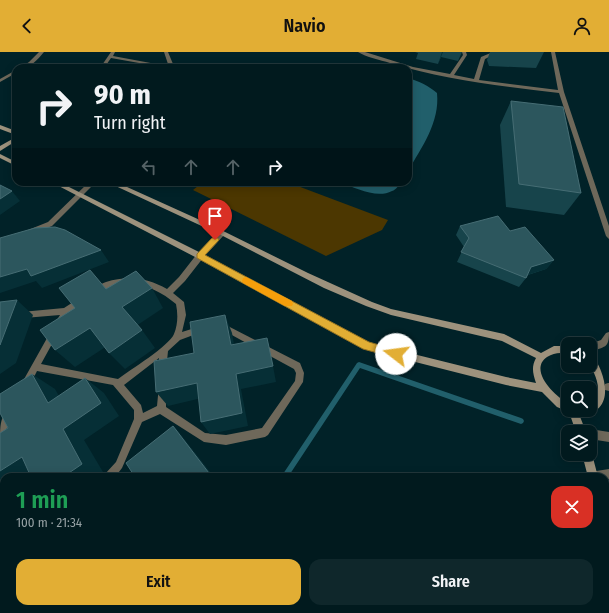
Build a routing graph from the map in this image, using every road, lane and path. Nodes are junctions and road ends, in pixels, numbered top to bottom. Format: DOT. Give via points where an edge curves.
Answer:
graph roads {
  1 [pos="42,52"];
  2 [pos="166,52"];
  3 [pos="360,52"];
  4 [pos="464,52"];
  5 [pos="497,52"];
  6 [pos="553,52"];
  7 [pos="112,54"];
  8 [pos="28,64"];
  9 [pos="105,64"];
  10 [pos="149,64"];
  11 [pos="171,64"];
  12 [pos="402,64"];
  13 [pos="412,68"];
  14 [pos="12,74"];
  15 [pos="451,76"];
  16 [pos="0,81"];
  17 [pos="476,81"];
  18 [pos="561,92"];
  19 [pos="0,127"];
  20 [pos="12,131"];
  21 [pos="12,142"];
  22 [pos="0,149"];
  23 [pos="0,156"];
  24 [pos="12,162"];
  25 [pos="62,186"];
  26 [pos="89,186"];
  27 [pos="119,186"];
  28 [pos="81,195"];
  29 [pos="222,233"];
  30 [pos="23,235"];
  31 [pos="609,236"];
  32 [pos="200,256"];
  33 [pos="169,292"];
  34 [pos="66,311"];
  35 [pos="0,317"];
  36 [pos="609,335"];
  37 [pos="177,337"];
  38 [pos="597,346"];
  39 [pos="164,350"];
  40 [pos="561,350"];
  41 [pos="541,357"];
  42 [pos="597,365"];
  43 [pos="35,367"];
  44 [pos="118,384"];
  45 [pos="609,387"];
  46 [pos="543,388"];
  47 [pos="21,393"];
  48 [pos="561,404"];
  49 [pos="14,406"];
  50 [pos="161,408"];
  51 [pos="597,408"];
  52 [pos="139,419"];
  53 [pos="0,433"];
  54 [pos="597,435"];
  55 [pos="609,437"];
  56 [pos="589,461"];
  57 [pos="112,473"];
  58 [pos="592,473"];
  1 -- 8 [label="street"];
  2 -- 11 [label="street"];
  3 -- 12 [label="street"];
  4 -- 15 [label="street" via="465,55"];
  5 -- 17 [label="street" via="483,58"];
  6 -- 18 [label="street"];
  7 -- 9 [label="street"];
  7 -- 10 [label="street"];
  13 -- 15 [label="street"];
  14 -- 16 [label="street"];
  15 -- 17 [label="street"];
  17 -- 18 [label="street"];
  18 -- 31 [label="street"];
  19 -- 20 [label="street"];
  21 -- 22 [label="street"];
  23 -- 24 [label="street"];
  25 -- 28 [label="street"];
  26 -- 28 [label="street"];
  27 -- 29 [label="street"];
  28 -- 30 [label="street" via="50,224"];
  28 -- 32 [label="street"];
  29 -- 32 [label="street"];
  29 -- 41 [label="street" via="323,285 374,307 504,338"];
  32 -- 33 [label="street"];
  32 -- 46 [label="street" via="367,346"];
  33 -- 34 [label="street" via="134,280 115,281 98,289"];
  33 -- 37 [label="street" via="180,302 182,315"];
  34 -- 35 [label="street"];
  34 -- 43 [label="street"];
  36 -- 38 [label="street" via="604,343"];
  37 -- 39 [label="street"];
  37 -- 50 [label="street" via="219,325 297,366 300,373 299,382 265,432 226,440 204,437"];
  39 -- 44 [label="street"];
  39 -- 50 [label="street"];
  40 -- 41 [label="street" via="545,353"];
  41 -- 46 [label="street" via="537,368"];
  42 -- 45 [label="street"];
  43 -- 44 [label="street" via="115,381"];
  43 -- 47 [label="street"];
  44 -- 52 [label="street" via="138,408"];
  45 -- 51 [label="street" via="608,397"];
  46 -- 48 [label="street" via="551,398"];
  49 -- 53 [label="street"];
  50 -- 52 [label="street"];
  52 -- 57 [label="street" via="119,465"];
  54 -- 55 [label="street"];
  56 -- 58 [label="street"];
}
